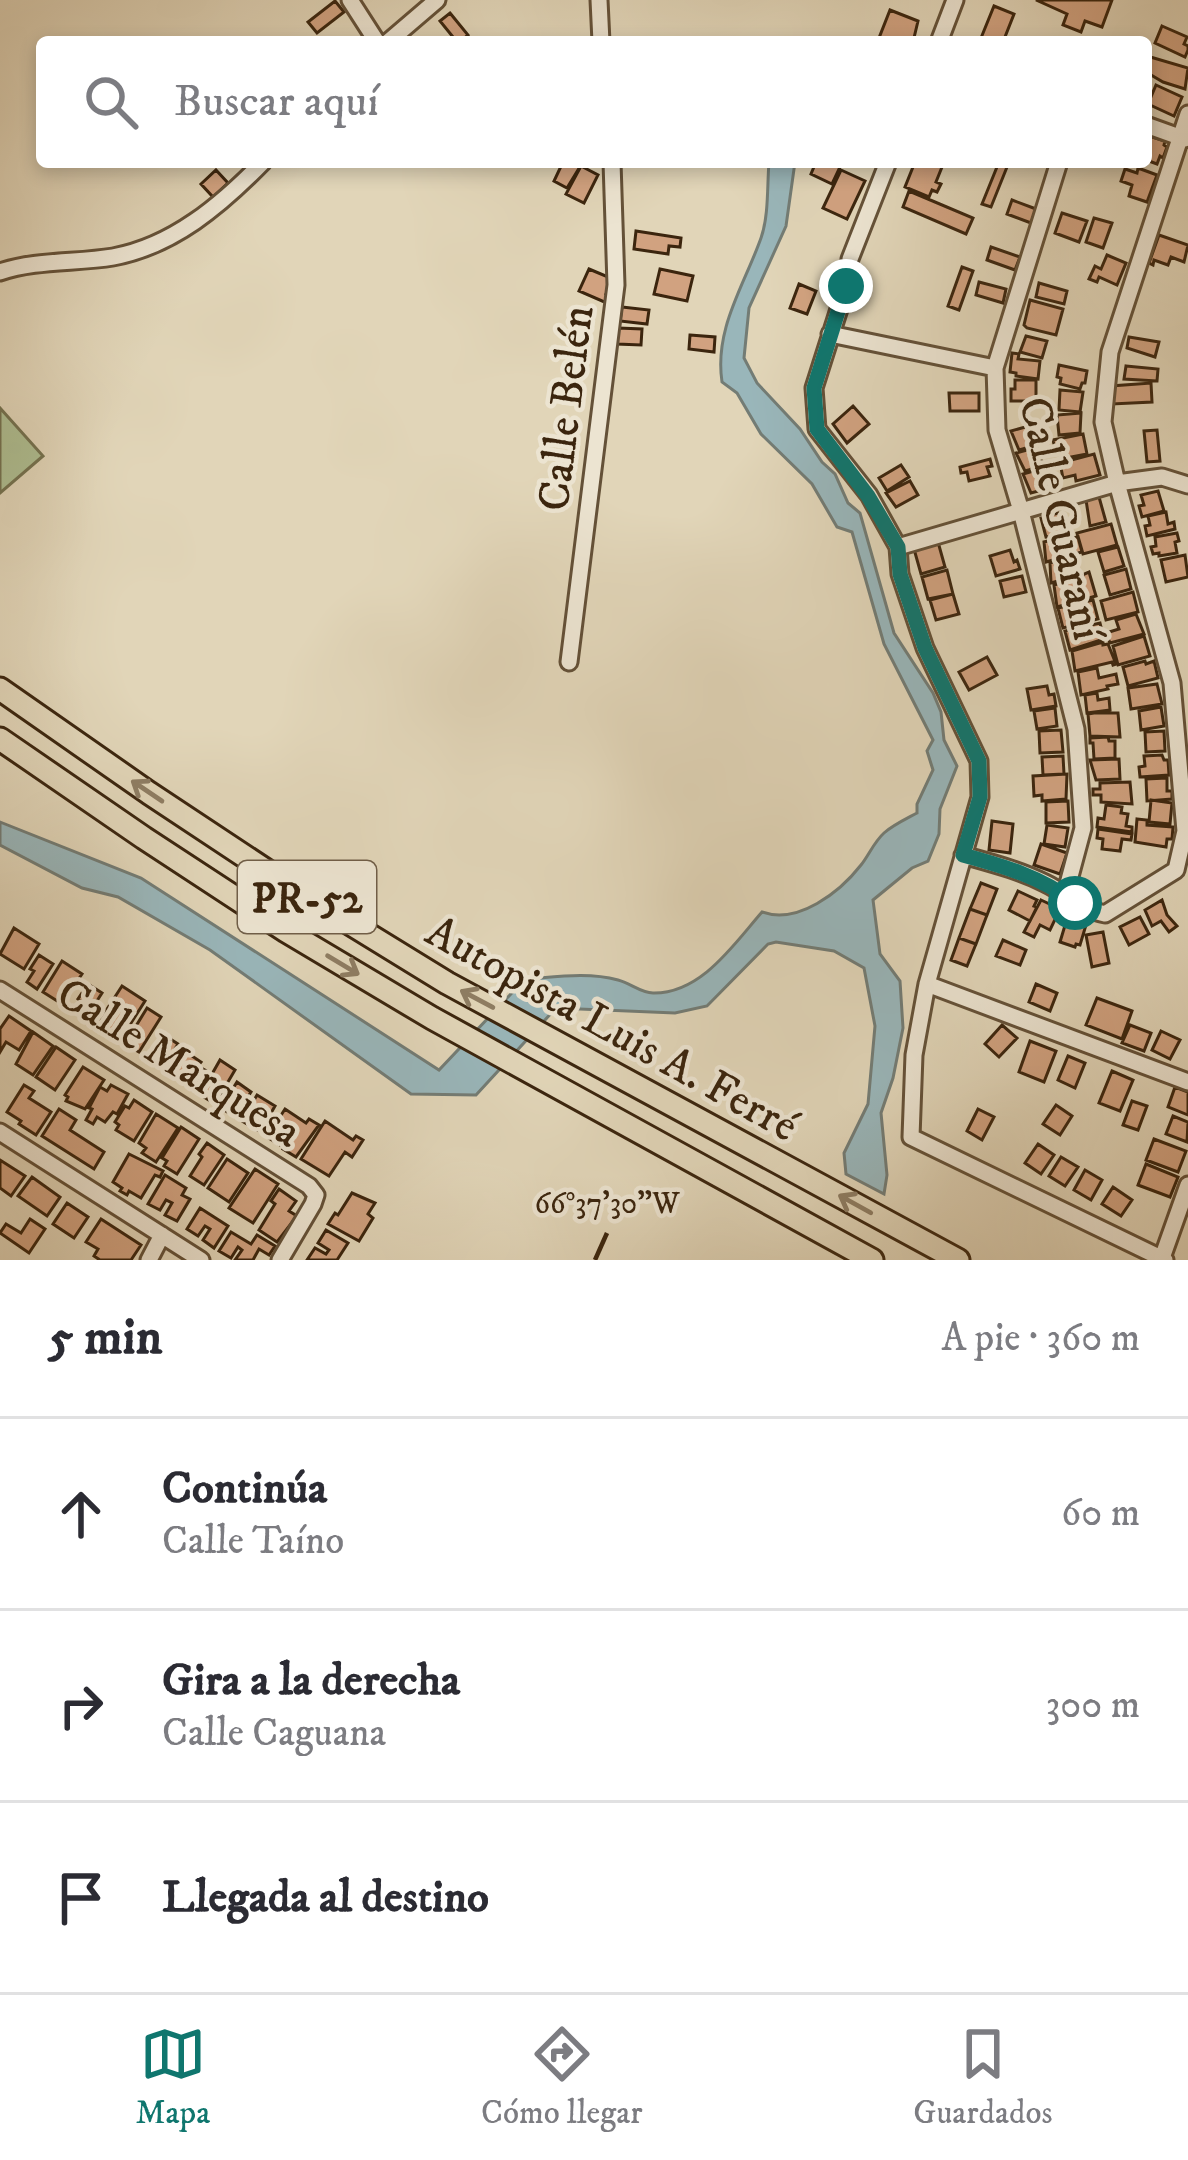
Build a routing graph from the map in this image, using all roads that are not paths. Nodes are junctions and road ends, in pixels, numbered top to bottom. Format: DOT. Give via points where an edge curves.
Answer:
graph roads {
  1 [pos="350,0"];
  2 [pos="437,0"];
  3 [pos="599,0"];
  4 [pos="955,0"];
  5 [pos="373,36"];
  6 [pos="395,36"];
  7 [pos="601,36"];
  8 [pos="941,36"];
  9 [pos="1188,114"];
  10 [pos="1152,127"];
  11 [pos="1184,139"];
  12 [pos="256,168"];
  13 [pos="607,168"];
  14 [pos="886,168"];
  15 [pos="1057,168"];
  16 [pos="850,259"];
  17 [pos="0,272"];
  18 [pos="846,286"];
  19 [pos="830,334"];
  20 [pos="995,368"];
  21 [pos="1117,483"];
  22 [pos="1188,485"];
  23 [pos="1021,511"];
  24 [pos="898,547"];
  25 [pos="569,662"];
  26 [pos="6,693"];
  27 [pos="0,739"];
  28 [pos="963,855"];
  29 [pos="1065,895"];
  30 [pos="926,984"];
  31 [pos="0,990"];
  32 [pos="1188,1082"];
  33 [pos="0,1132"];
  34 [pos="1188,1185"];
  35 [pos="162,1235"];
  36 [pos="1164,1259"];
  37 [pos="149,1260"];
  38 [pos="200,1260"];
  39 [pos="280,1260"];
  40 [pos="872,1260"];
  41 [pos="958,1260"];
  1 -- 5 [label="street"];
  2 -- 6 [label="street"];
  3 -- 7 [label="street"];
  4 -- 8 [label="street"];
  9 -- 11 [label="street"];
  10 -- 11 [label="street"];
  11 -- 21 [label="street" via="1110,352 1103,422"];
  12 -- 17 [label="street" via="172,237 118,256"];
  13 -- 25 [label="street, Calle Belén" via="616,285"];
  14 -- 16 [label="street"];
  15 -- 20 [label="street, Calle Guaraní"];
  18 -- 19 [label="street"];
  19 -- 20 [label="street"];
  19 -- 24 [label="street" via="814,388 817,429"];
  20 -- 23 [label="street, Calle Guaraní" via="997,430"];
  21 -- 22 [label="street" via="1162,477"];
  21 -- 23 [label="street"];
  21 -- 29 [label="street" via="1172,683 1186,831 1176,870 1105,914"];
  23 -- 24 [label="street"];
  23 -- 29 [label="street, Calle Guaraní" via="1076,728 1083,828"];
  24 -- 28 [label="street" via="925,648 979,761 980,797"];
  41 -- 26 [label="highway, Autopista Luis A. Ferré / PR-52, one-way" via="366,936"];
  27 -- 40 [label="highway, Autopista Luis A. Ferré / PR-52, one-way" via="286,931"];
  28 -- 29 [label="street"];
  28 -- 30 [label="street"];
  30 -- 32 [label="street"];
  30 -- 36 [label="street" via="911,1137"];
  31 -- 39 [label="street, Calle Marquesa" via="309,1186 313,1204"];
  33 -- 35 [label="street"];
  34 -- 36 [label="street"];
  35 -- 37 [label="street"];
  35 -- 38 [label="street"];
}
